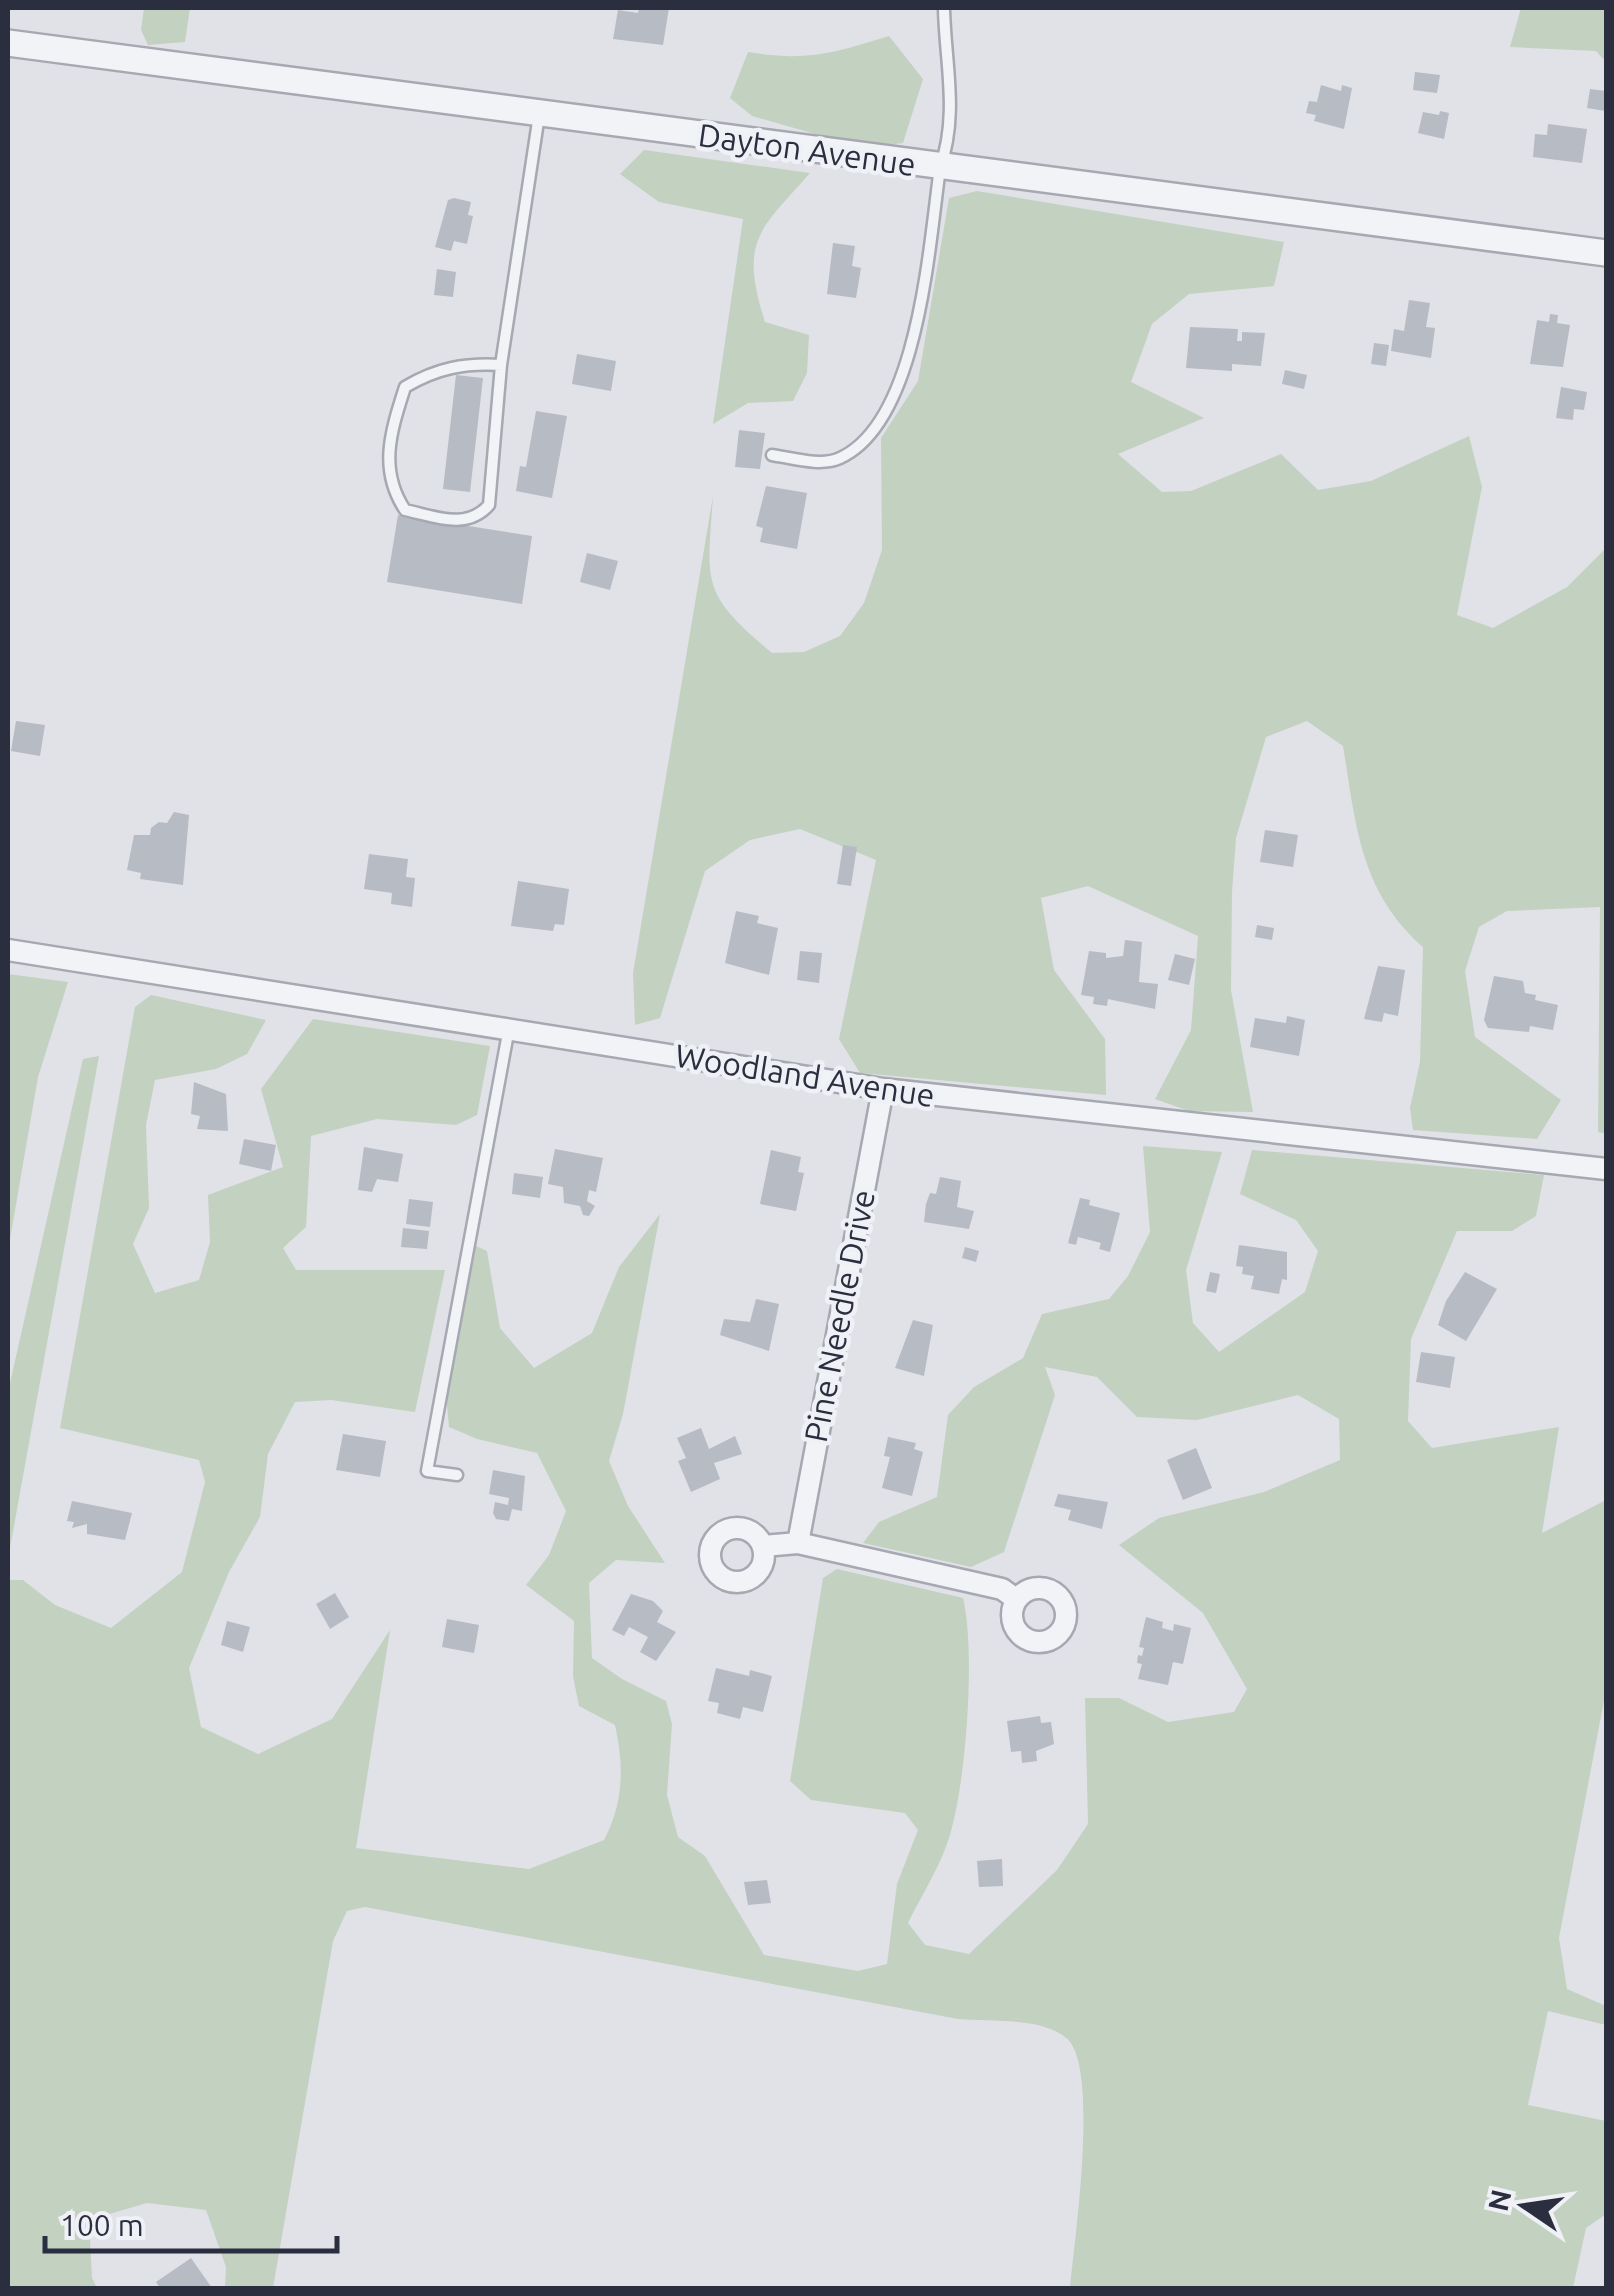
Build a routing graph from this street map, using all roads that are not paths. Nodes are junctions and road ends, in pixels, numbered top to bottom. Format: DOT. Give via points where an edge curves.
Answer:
graph roads {
  1 [pos="944,8"];
  2 [pos="8,43"];
  3 [pos="540,114"];
  4 [pos="940,168"];
  5 [pos="1606,253"];
  6 [pos="501,365"];
  7 [pos="772,455"];
  8 [pos="8,950"];
  9 [pos="510,1027"];
  10 [pos="883,1089"];
  11 [pos="1606,1169"];
  12 [pos="457,1475"];
  13 [pos="798,1542"];
  14 [pos="763,1546"];
  15 [pos="1016,1599"];
  1 -- 4 [label="lane" via="950,109"];
  2 -- 3 [label="street, Dayton Avenue"];
  3 -- 4 [label="street, Dayton Avenue"];
  3 -- 6 [label="lane"];
  4 -- 5 [label="street, Dayton Avenue"];
  4 -- 7 [label="lane" via="910,356 890,405 840,458"];
  6 -- 6 [label="lane" via="489,506 463,522 405,510 389,474 388,442 405,387 464,363"];
  8 -- 9 [label="street, Woodland Avenue"];
  9 -- 10 [label="street, Woodland Avenue"];
  9 -- 12 [label="lane" via="427,1471"];
  10 -- 11 [label="street, Woodland Avenue"];
  10 -- 13 [label="street, Pine Needle Drive"];
  13 -- 14 [label="street"];
  13 -- 15 [label="street" via="1002,1589"];
}
